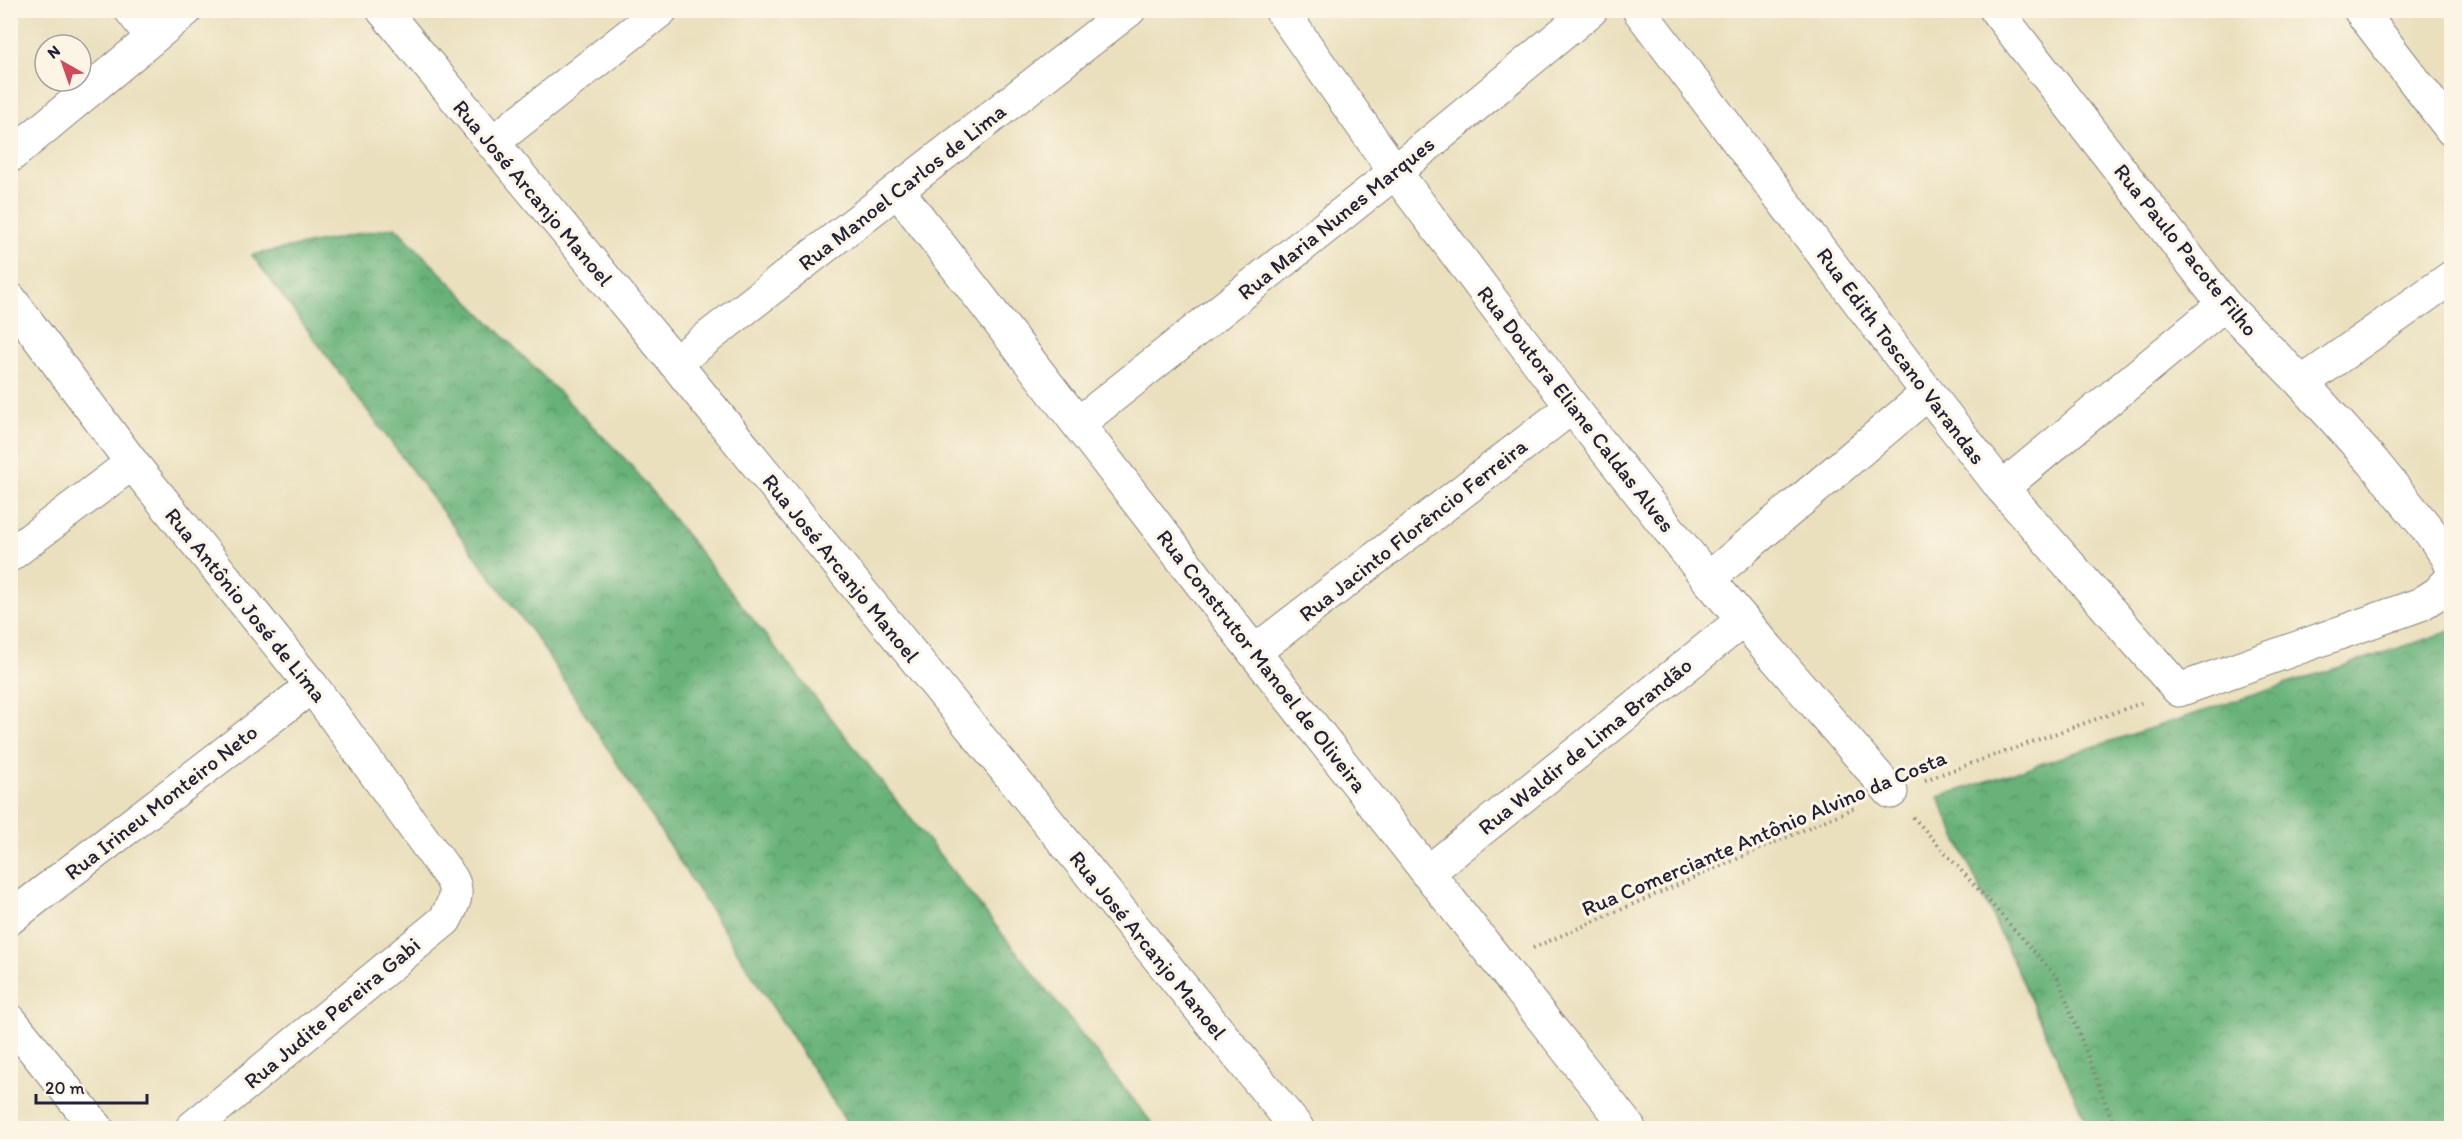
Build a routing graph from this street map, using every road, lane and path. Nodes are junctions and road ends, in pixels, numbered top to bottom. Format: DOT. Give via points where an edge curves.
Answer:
graph roads {
  1 [pos="132,10"];
  2 [pos="186,10"];
  3 [pos="383,10"];
  4 [pos="662,10"];
  5 [pos="1129,10"];
  6 [pos="1281,10"];
  7 [pos="1591,10"];
  8 [pos="1639,10"];
  9 [pos="1996,10"];
  10 [pos="2360,10"];
  11 [pos="152,37"];
  12 [pos="2451,130"];
  13 [pos="492,143"];
  14 [pos="10,156"];
  15 [pos="1395,172"];
  16 [pos="898,191"];
  17 [pos="2451,277"];
  18 [pos="10,299"];
  19 [pos="2224,304"];
  20 [pos="675,363"];
  21 [pos="2302,383"];
  22 [pos="1928,393"];
  23 [pos="1572,407"];
  24 [pos="1079,423"];
  25 [pos="132,463"];
  26 [pos="2002,488"];
  27 [pos="10,555"];
  28 [pos="2451,567"];
  29 [pos="2451,578"];
  30 [pos="1708,579"];
  31 [pos="1743,620"];
  32 [pos="1254,652"];
  33 [pos="312,686"];
  34 [pos="2179,690"];
  35 [pos="1891,792"];
  36 [pos="1427,873"];
  37 [pos="10,918"];
  38 [pos="445,920"];
  39 [pos="1500,963"];
  40 [pos="10,1020"];
  41 [pos="98,1128"];
  42 [pos="192,1128"];
  43 [pos="1297,1128"];
  44 [pos="1629,1128"];
  45 [pos="2115,1128"];
  1 -- 11 [label="street"];
  2 -- 11 [label="street"];
  3 -- 13 [label="street, Rua José Arcanjo Manoel"];
  4 -- 13 [label="street"];
  5 -- 16 [label="street, Rua Manoel Carlos de Lima"];
  6 -- 15 [label="street, Rua Doutora Eliane Caldas Alves"];
  7 -- 15 [label="street, Rua Maria Nunes Marques"];
  8 -- 22 [label="street, Rua Edith Toscano Varandas"];
  9 -- 19 [label="street, Rua Paulo Pacote Filho"];
  10 -- 12 [label="street"];
  11 -- 14 [label="street"];
  13 -- 20 [label="street, Rua José Arcanjo Manoel"];
  15 -- 23 [label="street, Rua Doutora Eliane Caldas Alves"];
  15 -- 24 [label="street, Rua Maria Nunes Marques"];
  16 -- 20 [label="street, Rua Manoel Carlos de Lima"];
  16 -- 24 [label="street, Rua Construtor Manoel de Oliveira"];
  17 -- 21 [label="street"];
  18 -- 25 [label="street, Rua Antônio José de Lima"];
  19 -- 21 [label="street, Rua Paulo Pacote Filho"];
  19 -- 26 [label="street"];
  20 -- 43 [label="street, Rua José Arcanjo Manoel"];
  21 -- 28 [label="street, Rua Paulo Pacote Filho" via="2407,502"];
  22 -- 26 [label="street, Rua Edith Toscano Varandas"];
  22 -- 30 [label="street"];
  23 -- 30 [label="street, Rua Doutora Eliane Caldas Alves"];
  23 -- 32 [label="street, Rua Jacinto Florêncio Ferreira"];
  24 -- 32 [label="street, Rua Construtor Manoel de Oliveira"];
  25 -- 27 [label="street"];
  25 -- 33 [label="street, Rua Antônio José de Lima"];
  26 -- 34 [label="street, Rua Edith Toscano Varandas"];
  29 -- 34 [label="street" via="2421,604"];
  30 -- 31 [label="street, Rua Doutora Eliane Caldas Alves"];
  31 -- 35 [label="street, Rua Doutora Eliane Caldas Alves"];
  31 -- 36 [label="street, Rua Waldir de Lima Brandão"];
  32 -- 36 [label="street, Rua Construtor Manoel de Oliveira"];
  33 -- 37 [label="street, Rua Irineu Monteiro Neto"];
  33 -- 38 [label="street, Rua Antônio José de Lima" via="455,884 454,901"];
  34 -- 35 [label="path, Rua Comerciante Antônio Alvino da Costa"];
  35 -- 39 [label="path, Rua Comerciante Antônio Alvino da Costa"];
  35 -- 45 [label="path" via="2058,978"];
  36 -- 39 [label="street, Rua Construtor Manoel de Oliveira"];
  38 -- 42 [label="street, Rua Judite Pereira Gabi"];
  39 -- 44 [label="street, Rua Construtor Manoel de Oliveira"];
  40 -- 41 [label="street"];
}
